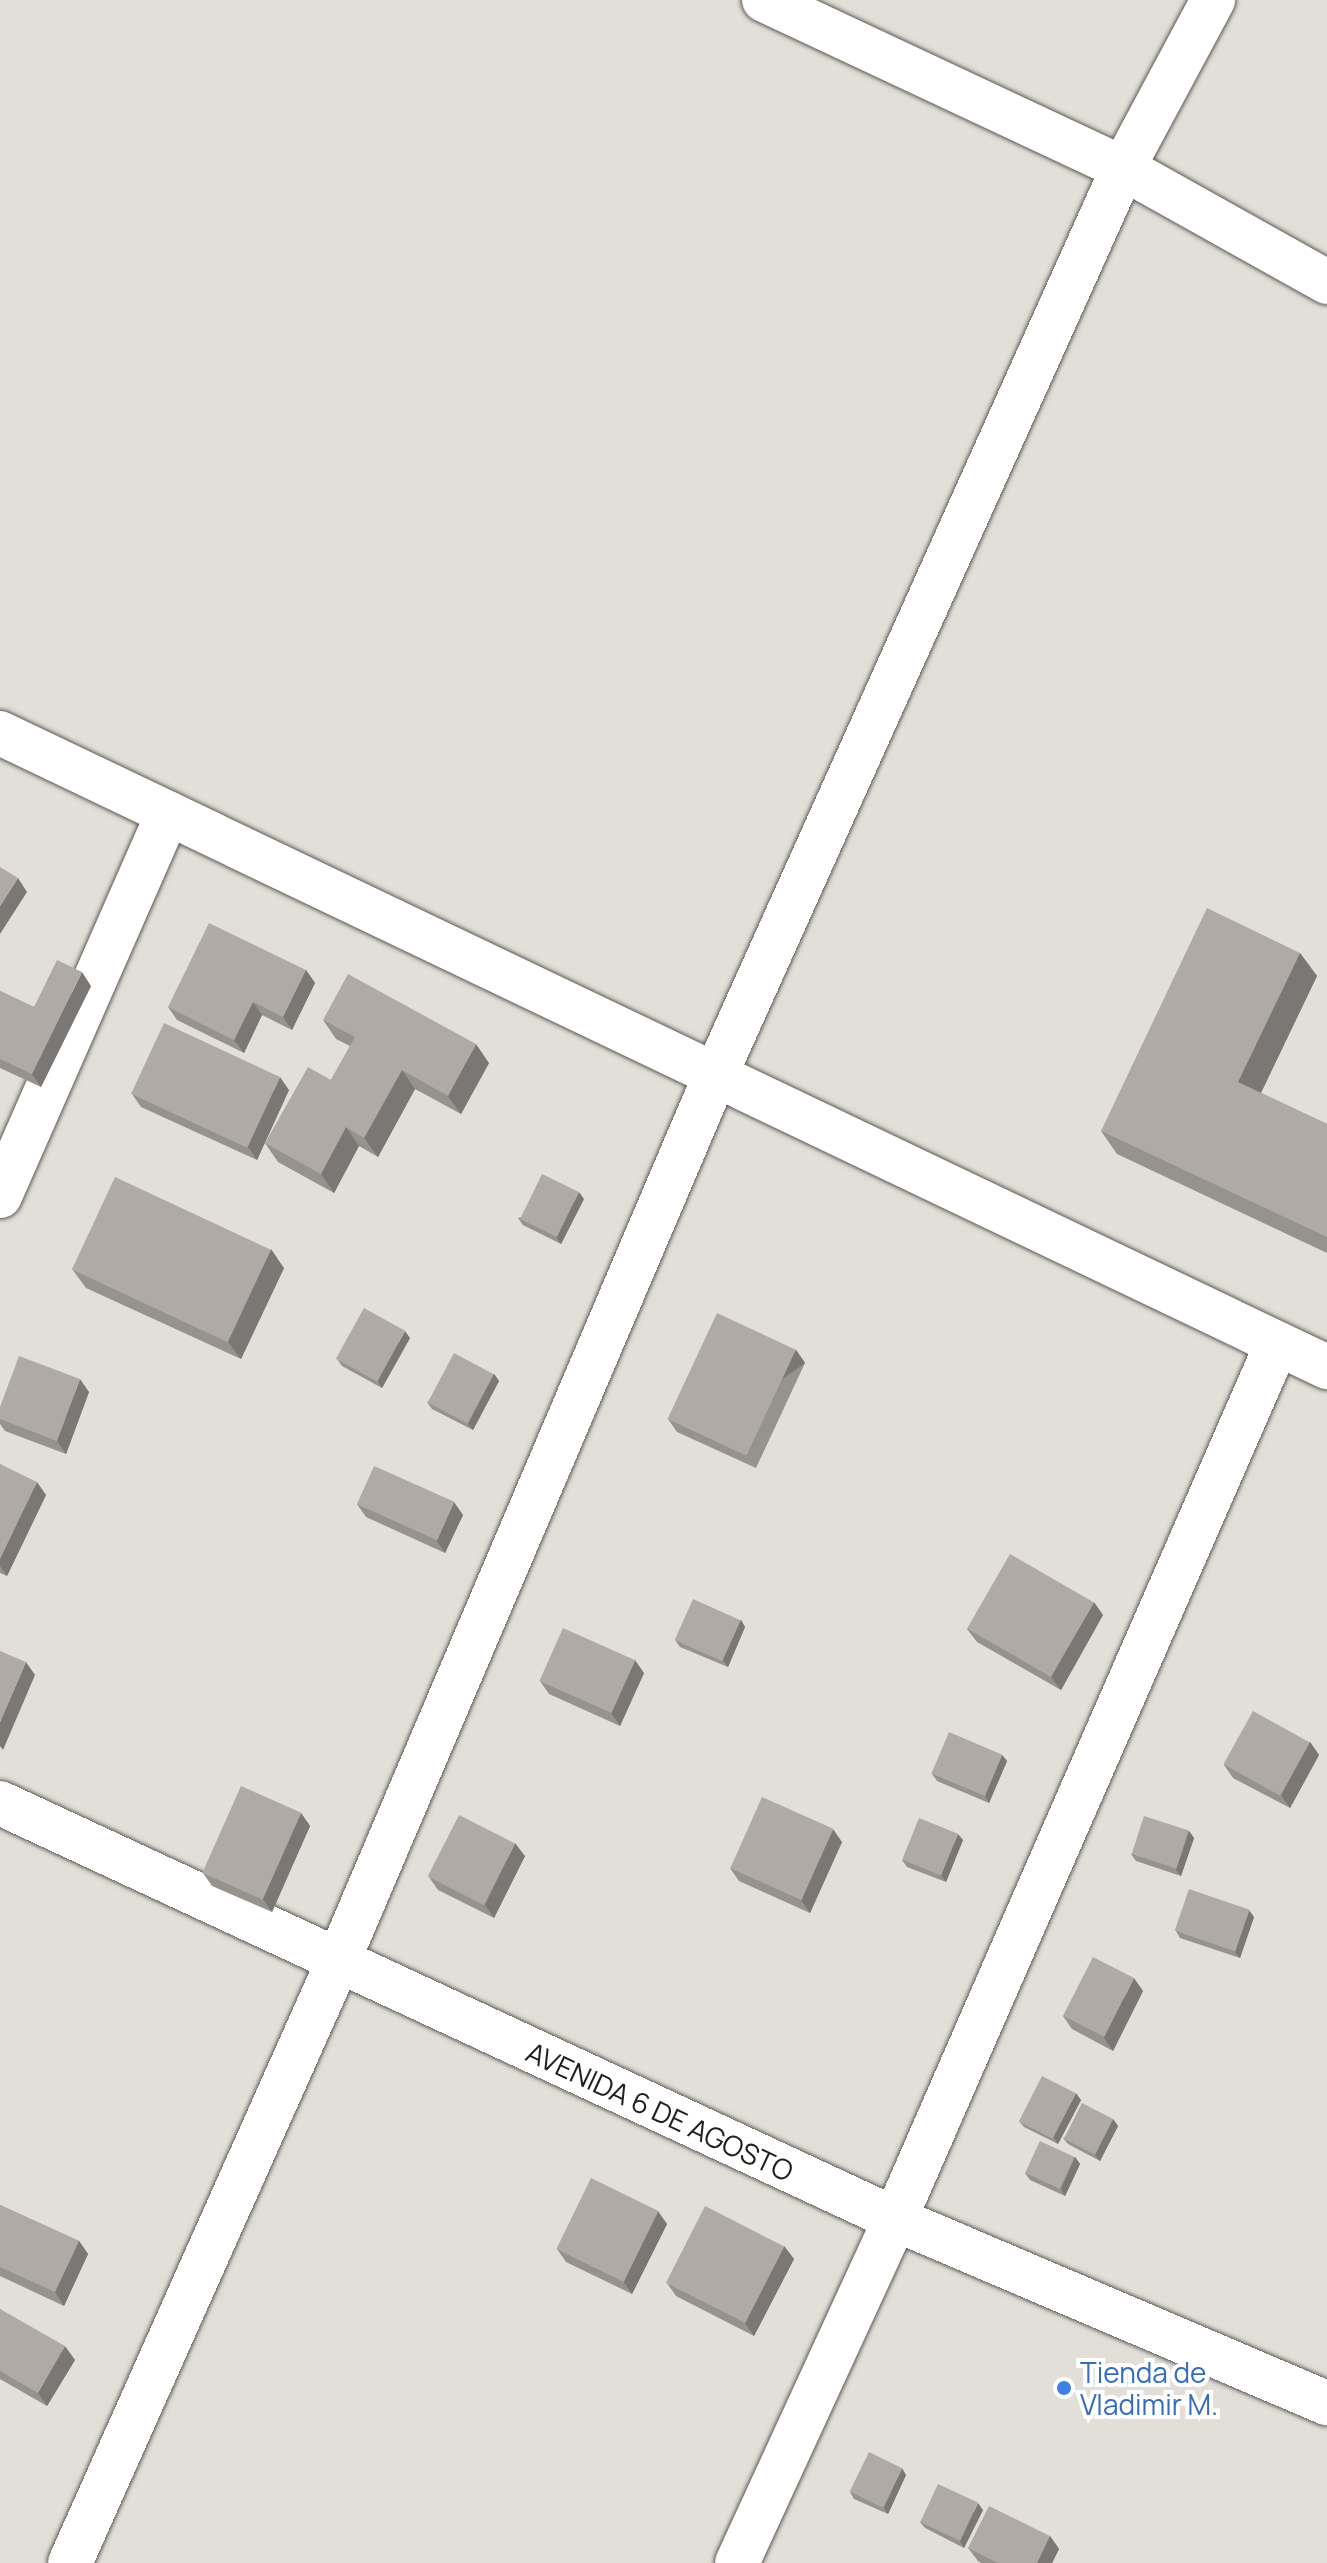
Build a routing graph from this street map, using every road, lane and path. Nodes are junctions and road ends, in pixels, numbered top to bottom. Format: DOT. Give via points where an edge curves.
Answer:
graph roads {
  1 [pos="764,0"];
  2 [pos="1213,0"];
  3 [pos="1123,168"];
  4 [pos="1327,282"];
  5 [pos="0,733"];
  6 [pos="168,813"];
  7 [pos="715,1076"];
  8 [pos="0,1196"];
  9 [pos="1277,1344"];
  10 [pos="1327,1367"];
  11 [pos="0,1803"];
  12 [pos="337,1964"];
  13 [pos="895,2219"];
  14 [pos="1327,2403"];
  15 [pos="70,2563"];
  16 [pos="737,2563"];
  1 -- 3 [label="street"];
  2 -- 3 [label="street"];
  3 -- 4 [label="street"];
  3 -- 7 [label="street"];
  5 -- 6 [label="street"];
  6 -- 7 [label="street"];
  6 -- 8 [label="street"];
  7 -- 9 [label="street"];
  7 -- 12 [label="street"];
  9 -- 10 [label="street"];
  9 -- 13 [label="street"];
  11 -- 12 [label="street, AVENIDA 6 DE AGOSTO"];
  12 -- 13 [label="street, AVENIDA 6 DE AGOSTO"];
  12 -- 15 [label="street"];
  13 -- 14 [label="street, AVENIDA 6 DE AGOSTO"];
  13 -- 16 [label="street"];
}
